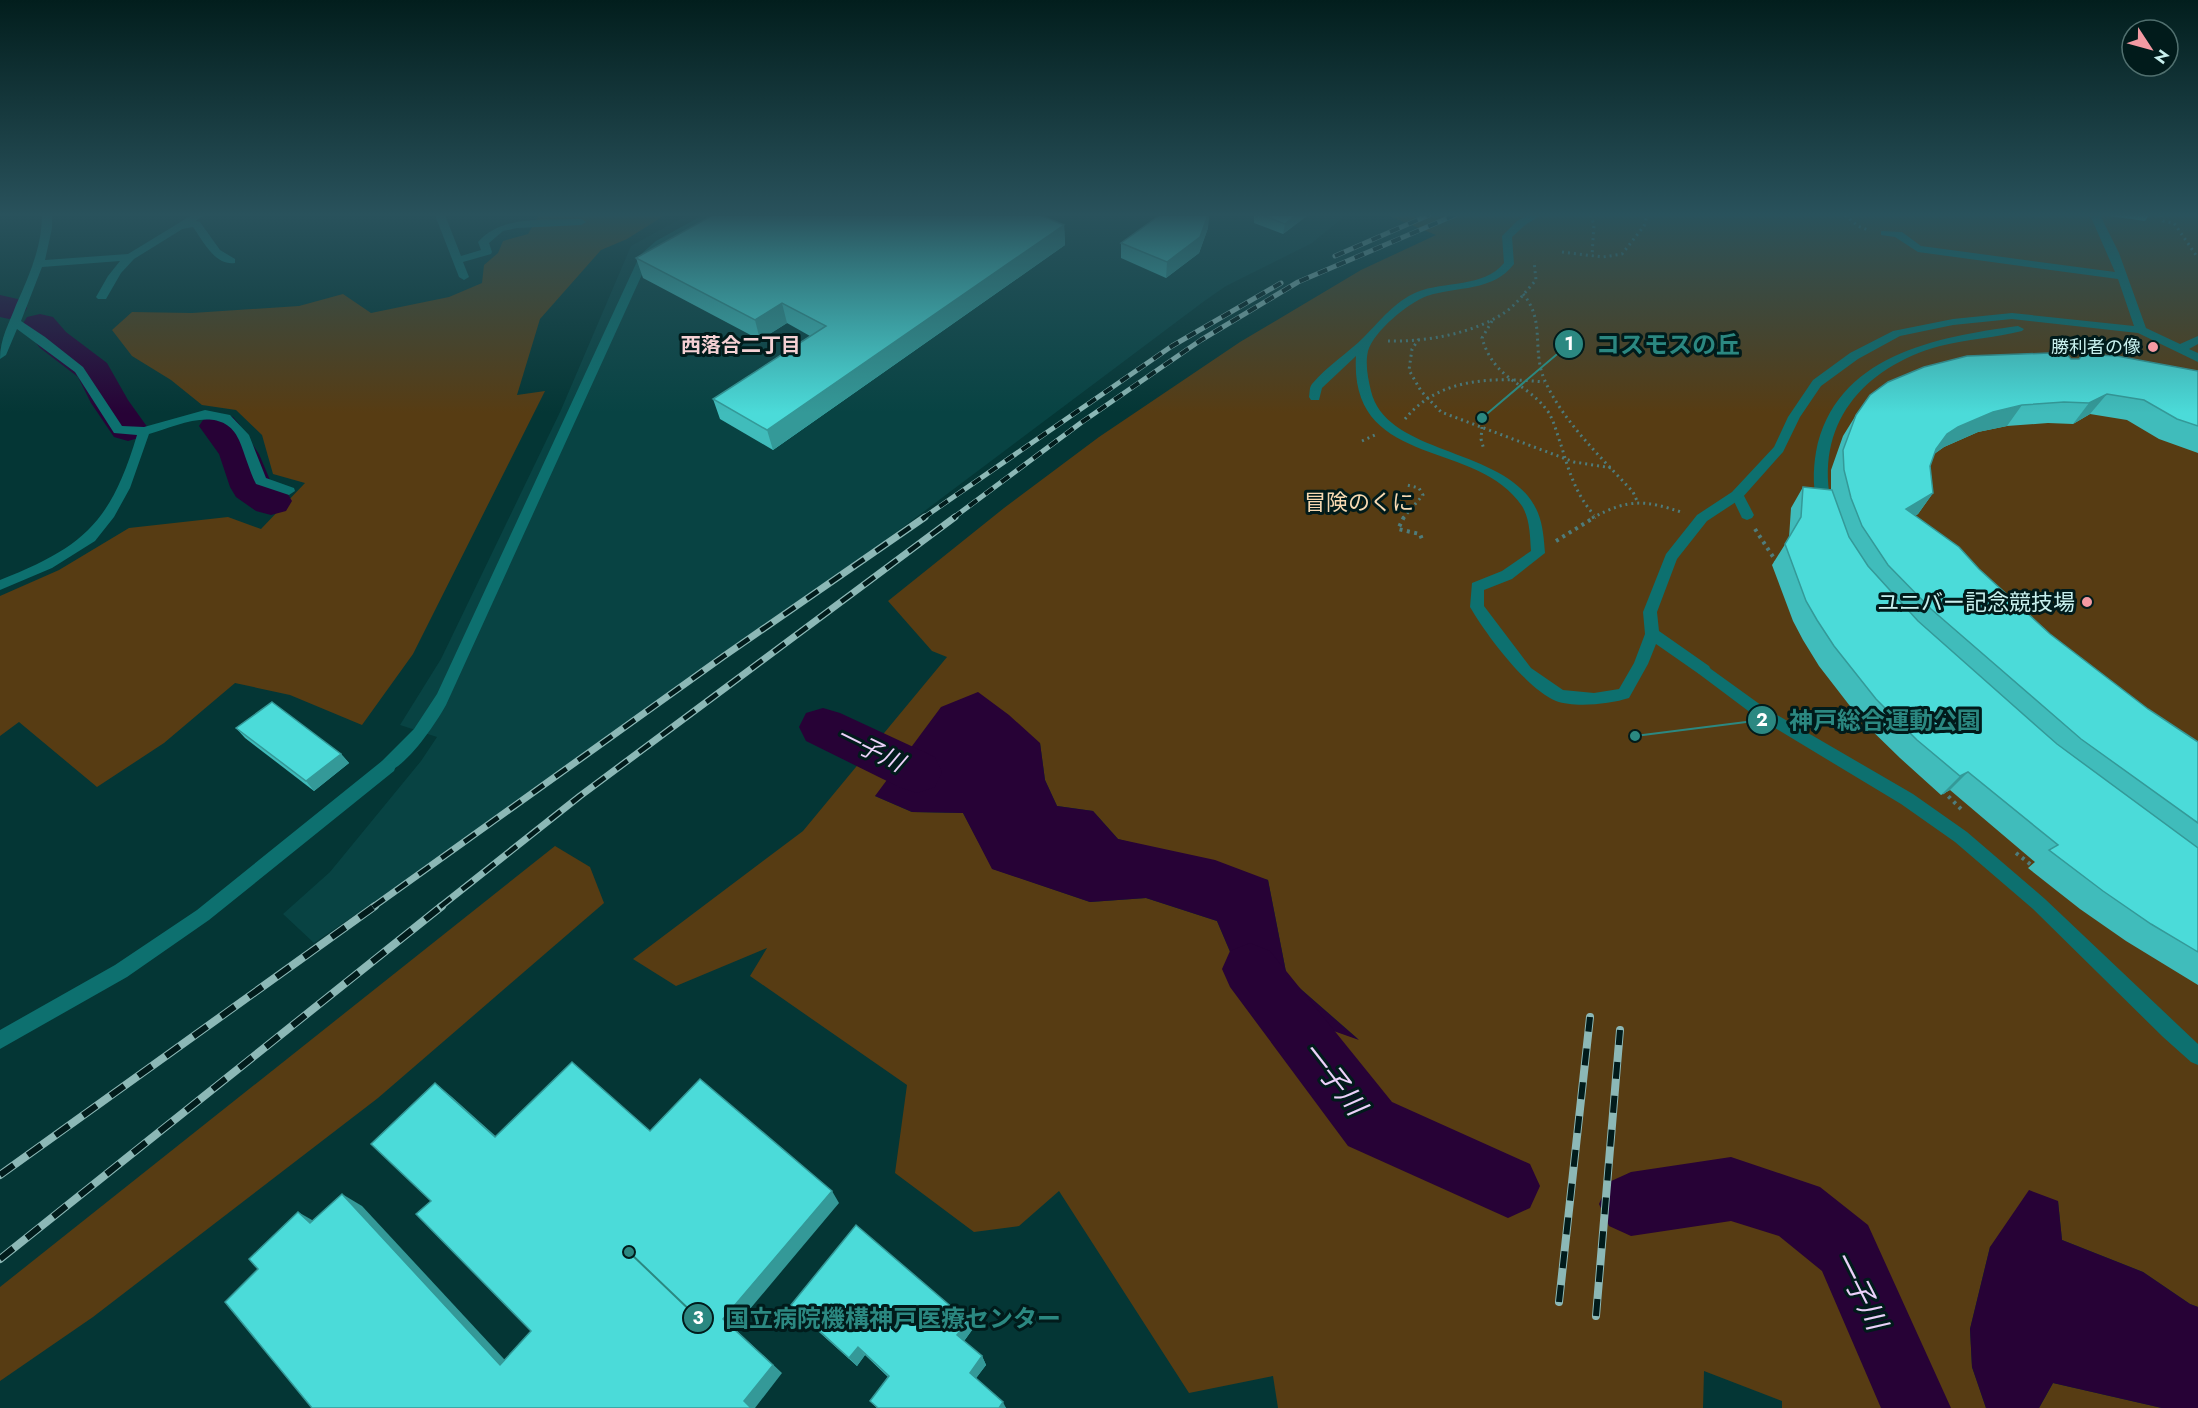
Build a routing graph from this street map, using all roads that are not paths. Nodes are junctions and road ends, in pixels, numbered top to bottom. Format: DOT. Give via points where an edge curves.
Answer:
graph roads {
  1 [pos="31,281"];
  2 [pos="110,281"];
  3 [pos="633,281"];
  4 [pos="1478,281"];
  5 [pos="2124,281"];
  6 [pos="102,297"];
  7 [pos="15,322"];
  8 [pos="2018,329"];
  9 [pos="2141,330"];
  10 [pos="1370,338"];
  11 [pos="2198,339"];
  12 [pos="2180,349"];
  13 [pos="0,355"];
  14 [pos="2198,358"];
  15 [pos="1315,397"];
  16 [pos="144,431"];
  17 [pos="289,491"];
  18 [pos="1737,495"];
  19 [pos="1747,515"];
  20 [pos="1828,518"];
  21 [pos="0,585"];
  22 [pos="1653,634"];
  23 [pos="0,1040"];
  24 [pos="2198,1056"];
  1 -- 7 [label="street"];
  2 -- 6 [label="street"];
  3 -- 23 [label="street" via="444,694 410,746 203,915 121,971"];
  4 -- 10 [label="street" via="1422,294"];
  5 -- 9 [label="street"];
  7 -- 13 [label="street"];
  7 -- 16 [label="street" via="79,370 117,430"];
  8 -- 20 [label="street" via="1919,348 1877,369 1854,388 1835,414 1821,456 1820,490"];
  9 -- 12 [label="street"];
  9 -- 18 [label="street" via="2012,316 1897,333 1854,356 1817,383 1779,449"];
  10 -- 15 [label="street" via="1316,387"];
  10 -- 22 [label="street" via="1363,349 1362,389 1374,414 1404,437 1482,468 1509,484 1526,502 1537,531 1538,554 1507,575 1477,587 1477,607 1526,672 1560,696 1594,699 1624,694"];
  11 -- 12 [label="street"];
  12 -- 14 [label="street"];
  16 -- 17 [label="street" via="205,414 226,418 243,435 261,481"];
  16 -- 21 [label="street" via="135,464 117,504 89,540"];
  18 -- 19 [label="street"];
  18 -- 22 [label="street" via="1702,518 1671,557 1650,612"];
  22 -- 24 [label="street" via="1760,712 1907,799 1961,837 2039,904"];
}
